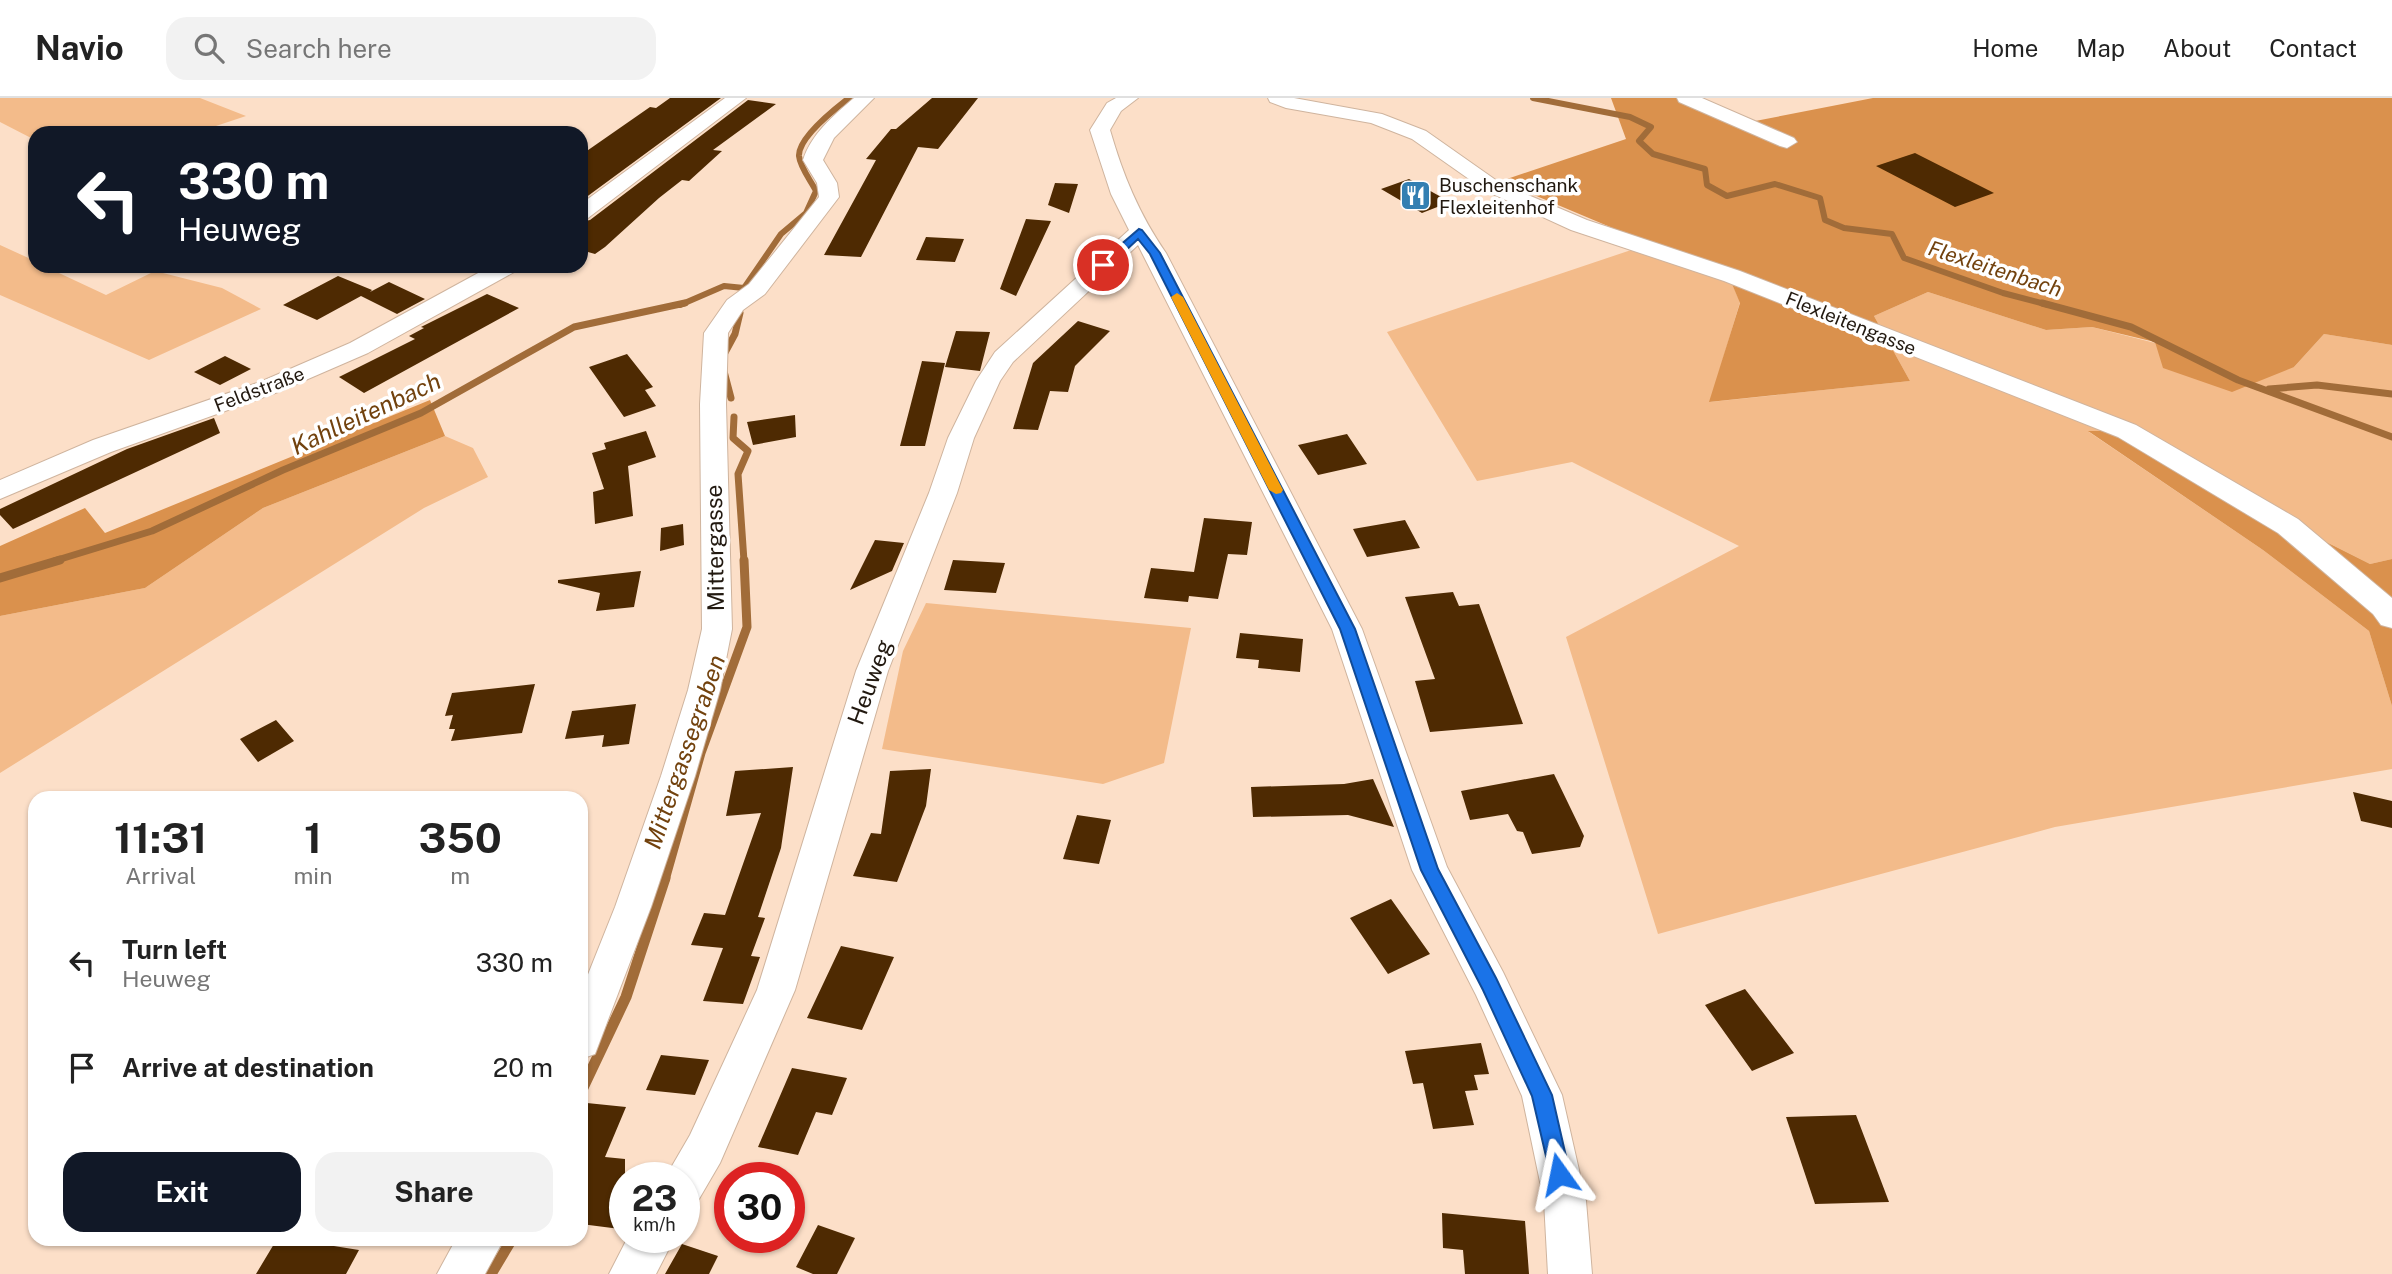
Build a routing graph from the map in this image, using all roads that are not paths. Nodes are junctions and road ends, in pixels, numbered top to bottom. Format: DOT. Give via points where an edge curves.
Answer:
graph roads {
  1 [pos="737,98"];
  2 [pos="865,98"];
  3 [pos="1129,98"];
  4 [pos="1277,98"];
  5 [pos="1686,98"];
  6 [pos="1787,142"];
  7 [pos="588,209"];
  8 [pos="1139,232"];
  9 [pos="496,273"];
  10 [pos="0,490"];
  11 [pos="2392,617"];
  12 [pos="588,1023"];
  13 [pos="697,1162"];
  14 [pos="477,1246"];
  15 [pos="643,1253"];
  16 [pos="459,1274"];
  17 [pos="631,1274"];
  18 [pos="1570,1274"];
  1 -- 7 [label="street"];
  2 -- 12 [label="street, Mittergasse" via="815,149 813,160 827,183 828,197 757,289 735,305 716,332 717,629 678,776"];
  3 -- 8 [label="street" via="1114,107 1100,130 1118,189"];
  4 -- 11 [label="street, Flexleitengasse" via="1375,118 1419,135 1493,187 1579,225 1732,276 2127,431 2288,526"];
  5 -- 6 [label="street"];
  8 -- 13 [label="street, Heuweg" via="1004,357 988,381 961,439 872,671 776,989"];
  8 -- 18 [label="street" via="1155,253 1347,629 1430,870 1542,1095 1565,1201"];
  9 -- 10 [label="street, Feldstraße" via="359,348"];
  14 -- 16 [label="street"];
  15 -- 17 [label="street"];
}
